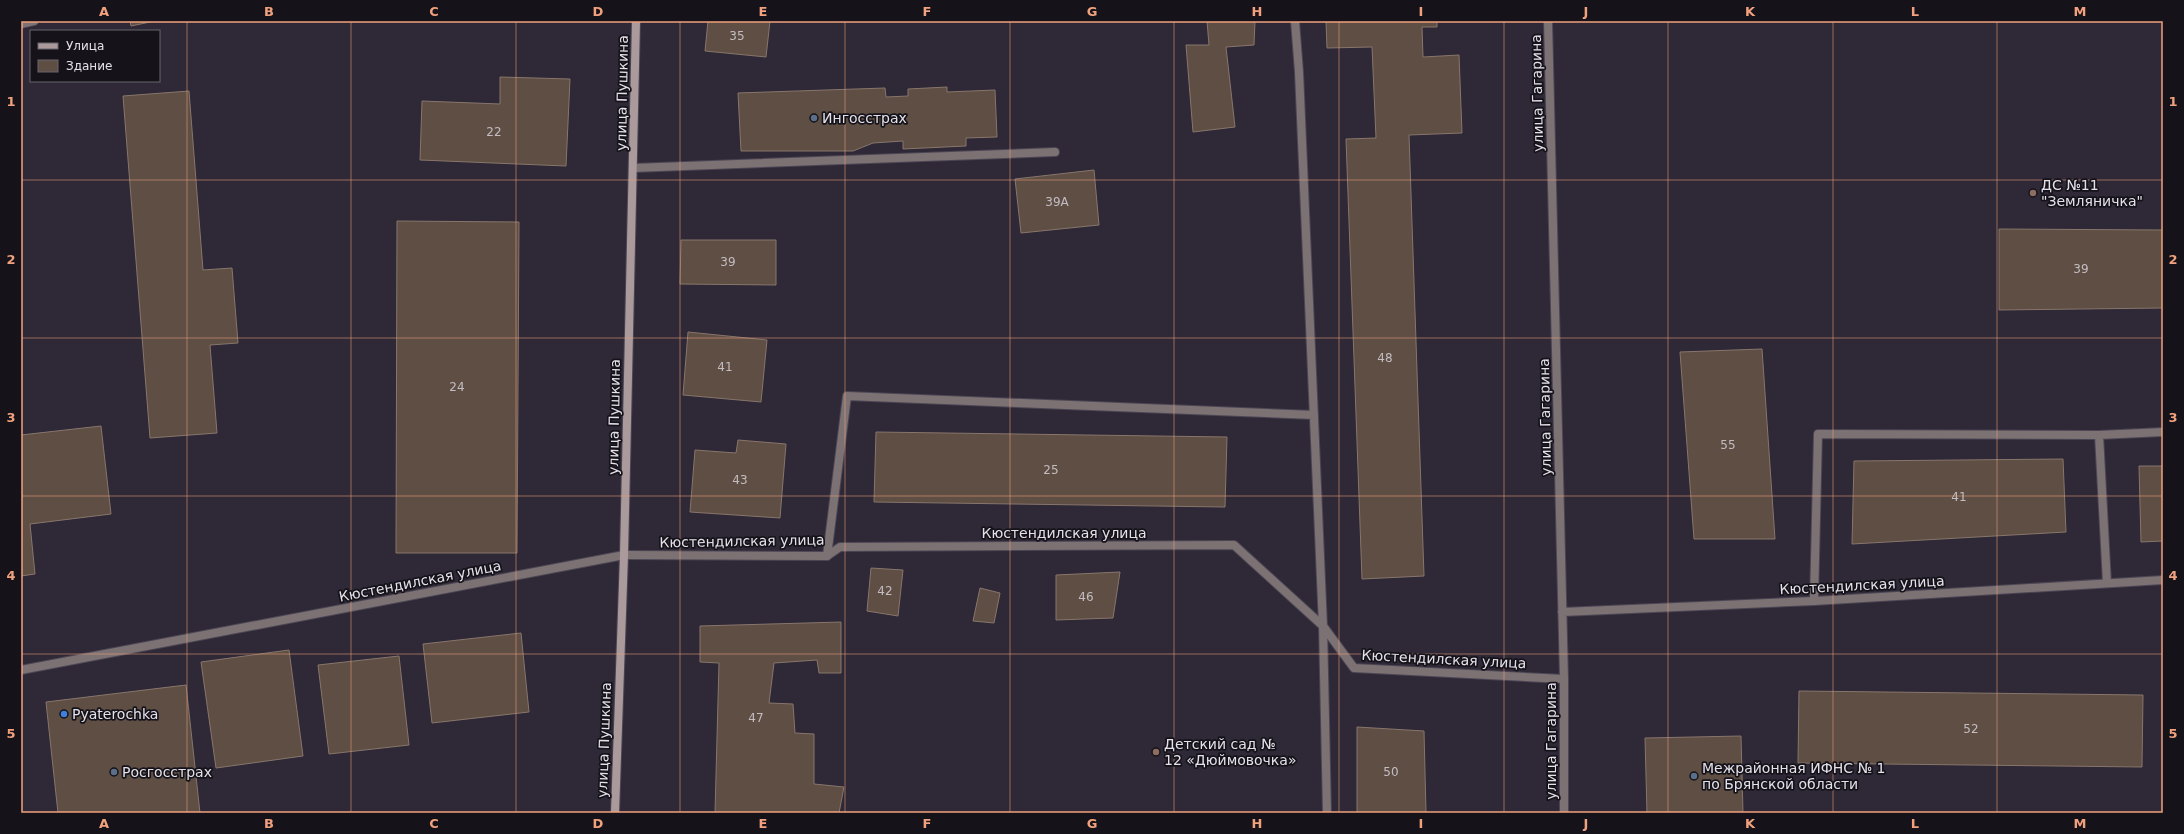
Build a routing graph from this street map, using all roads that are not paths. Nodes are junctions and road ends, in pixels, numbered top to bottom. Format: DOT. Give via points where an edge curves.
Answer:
graph roads {
  1 [pos="34,21"];
  2 [pos="636,21"];
  3 [pos="1295,21"];
  4 [pos="1548,21"];
  5 [pos="21,24"];
  6 [pos="1055,152"];
  7 [pos="633,168"];
  8 [pos="1314,415"];
  9 [pos="2163,432"];
  10 [pos="2099,435"];
  11 [pos="624,555"];
  12 [pos="827,556"];
  13 [pos="2163,580"];
  14 [pos="2107,583"];
  15 [pos="1814,601"];
  16 [pos="1562,612"];
  17 [pos="1323,626"];
  18 [pos="21,670"];
  19 [pos="1564,679"];
  20 [pos="615,813"];
  21 [pos="1327,813"];
  22 [pos="1564,813"];
  1 -- 5 [label="street"];
  2 -- 7 [label="main road, улица Пушкина"];
  3 -- 8 [label="street" via="1300,80"];
  4 -- 16 [label="street, улица Гагарина"];
  6 -- 7 [label="street"];
  7 -- 11 [label="main road, улица Пушкина"];
  8 -- 12 [label="street" via="847,396"];
  8 -- 17 [label="street"];
  9 -- 10 [label="street"];
  10 -- 14 [label="street"];
  10 -- 15 [label="street" via="1818,434"];
  11 -- 12 [label="street, Кюстендилская улица"];
  11 -- 18 [label="street, Кюстендилская улица"];
  11 -- 20 [label="main road, улица Пушкина"];
  12 -- 17 [label="street, Кюстендилская улица" via="840,547 1234,545"];
  13 -- 14 [label="street, Кюстендилская улица"];
  14 -- 15 [label="street, Кюстендилская улица"];
  15 -- 16 [label="street, Кюстендилская улица"];
  16 -- 19 [label="street, улица Гагарина"];
  17 -- 19 [label="street, Кюстендилская улица" via="1354,668"];
  17 -- 21 [label="street"];
  19 -- 22 [label="street, улица Гагарина"];
}
